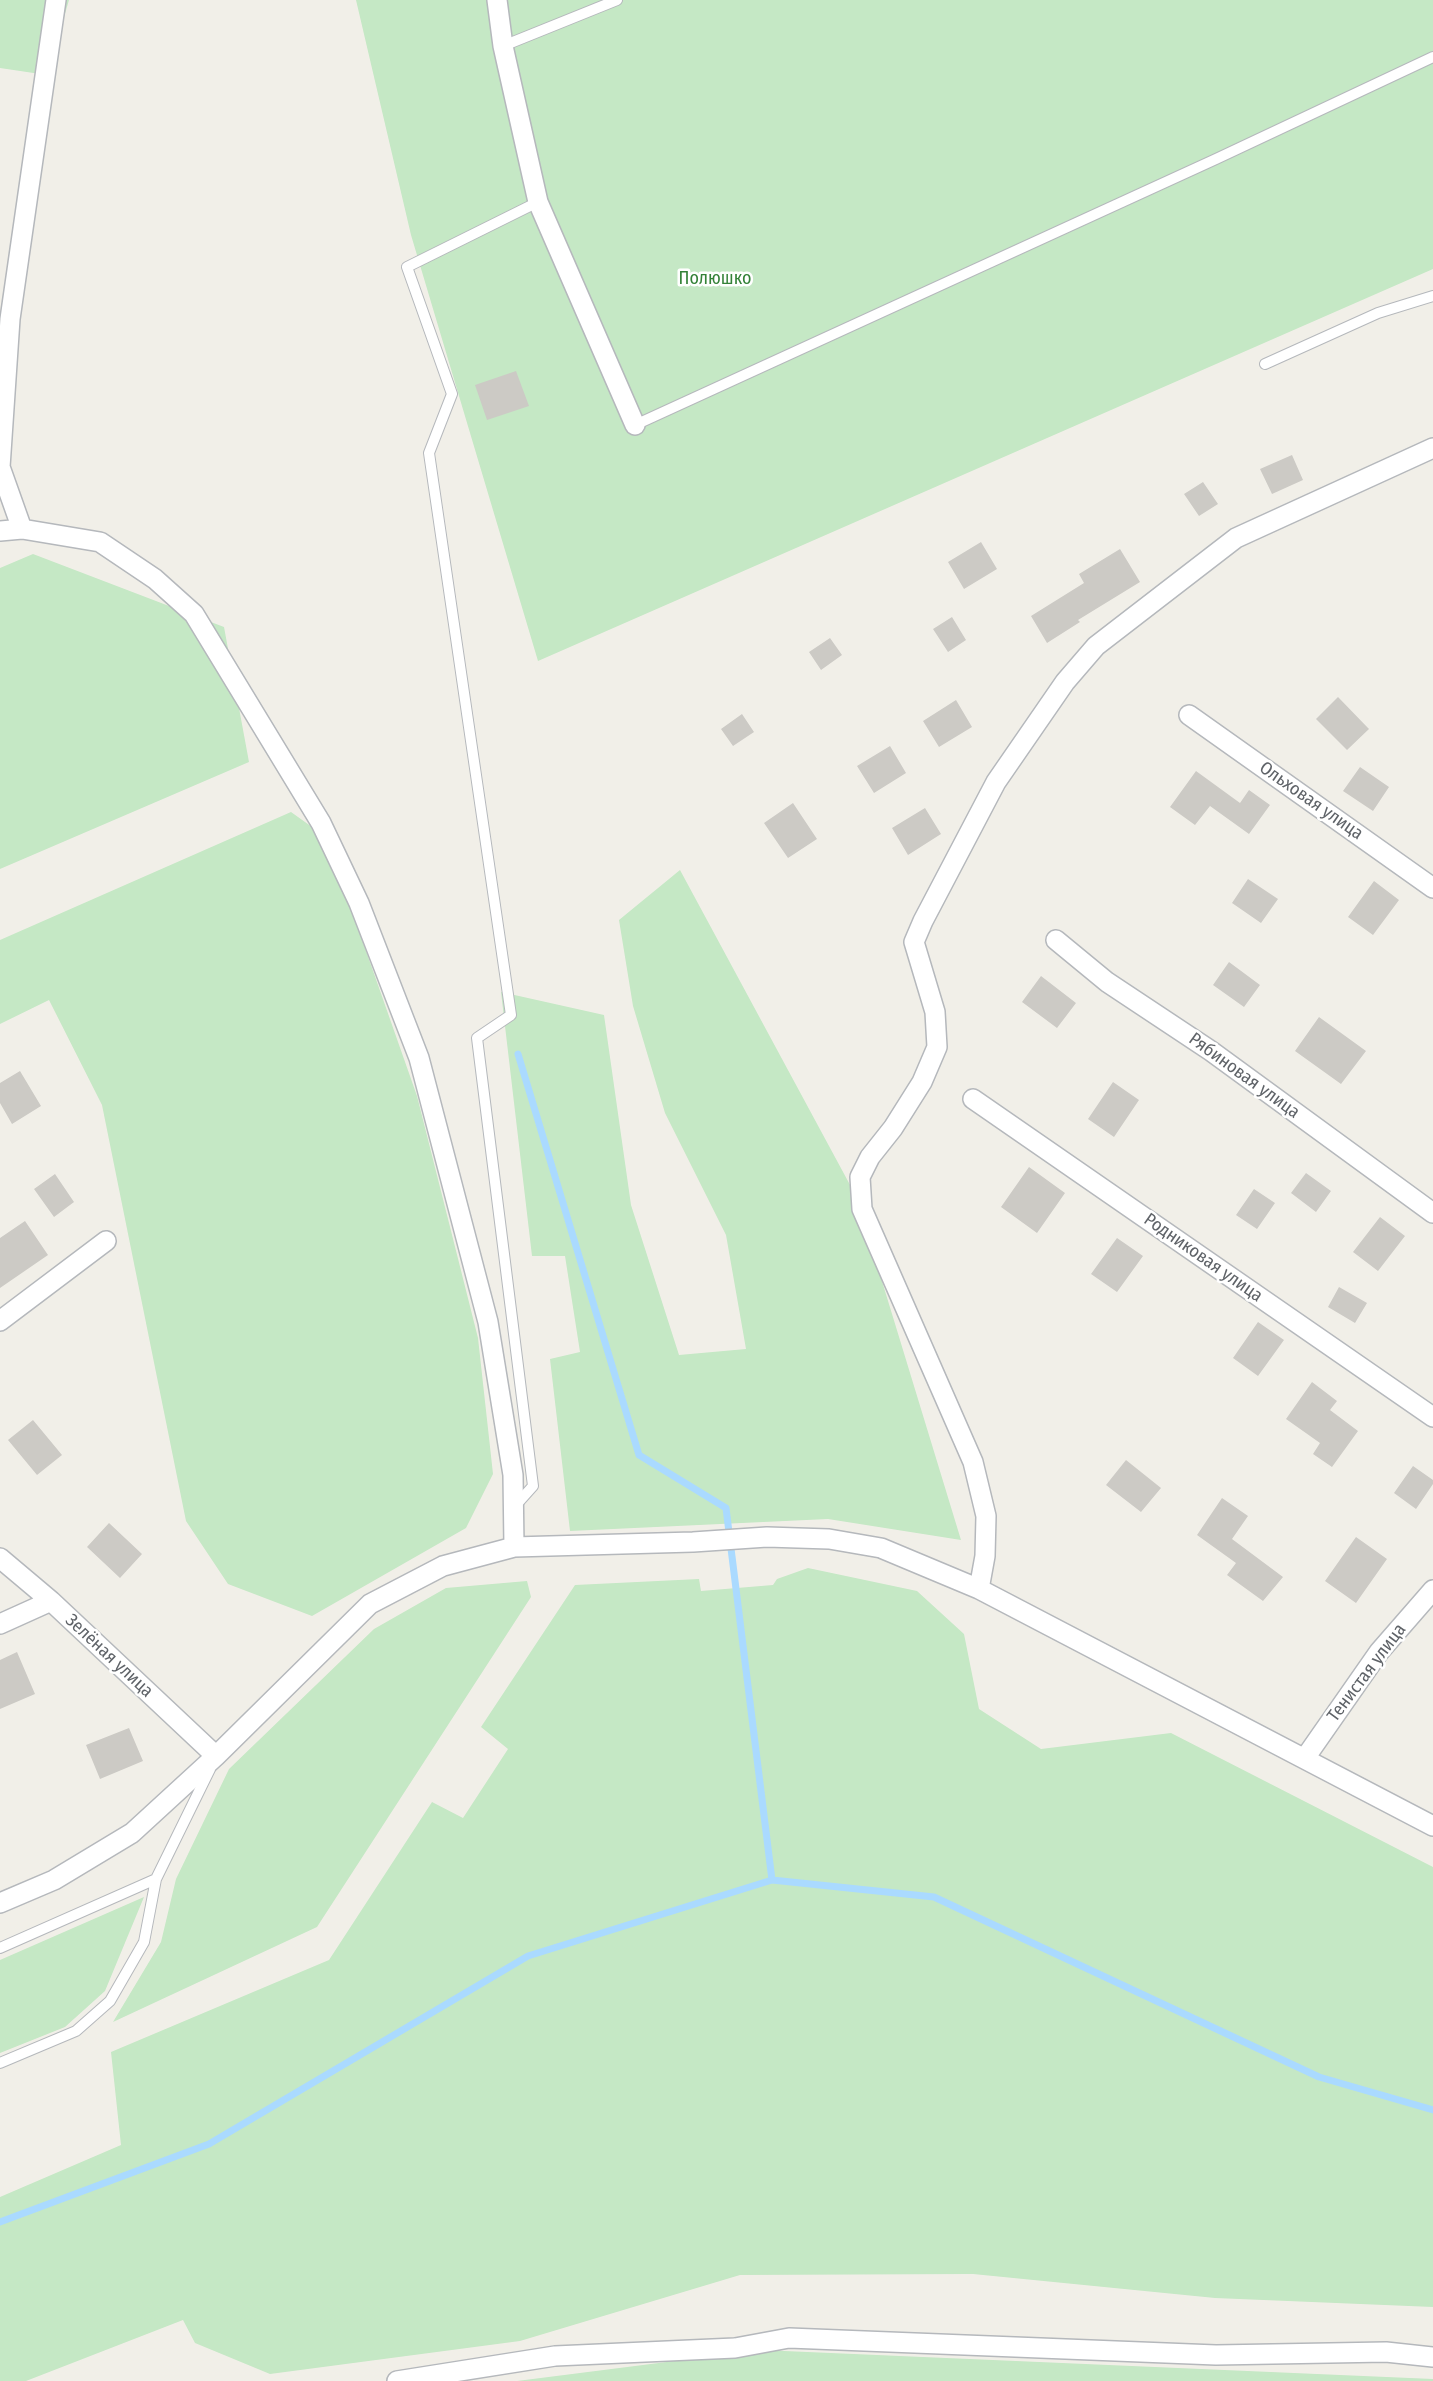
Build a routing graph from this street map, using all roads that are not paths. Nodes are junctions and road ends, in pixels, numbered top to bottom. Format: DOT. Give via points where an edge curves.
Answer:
graph roads {
  1 [pos="56,0"];
  2 [pos="497,0"];
  3 [pos="617,0"];
  4 [pos="503,46"];
  5 [pos="1433,57"];
  6 [pos="538,202"];
  7 [pos="1433,296"];
  8 [pos="1265,363"];
  9 [pos="635,425"];
  10 [pos="1433,448"];
  11 [pos="22,529"];
  12 [pos="0,531"];
  13 [pos="1189,715"];
  14 [pos="1433,888"];
  15 [pos="1056,940"];
  16 [pos="973,1099"];
  17 [pos="1433,1213"];
  18 [pos="106,1241"];
  19 [pos="0,1321"];
  20 [pos="1433,1417"];
  21 [pos="514,1508"];
  22 [pos="514,1547"];
  23 [pos="0,1558"];
  24 [pos="979,1589"];
  25 [pos="1433,1590"];
  26 [pos="51,1601"];
  27 [pos="0,1624"];
  28 [pos="216,1756"];
  29 [pos="1306,1758"];
  30 [pos="1433,1826"];
  31 [pos="156,1879"];
  32 [pos="0,1903"];
  33 [pos="0,1948"];
  34 [pos="0,2063"];
  35 [pos="1433,2357"];
  36 [pos="397,2381"];
  1 -- 11 [label="street" via="10,319 0,467"];
  2 -- 4 [label="street"];
  3 -- 4 [label="lane"];
  4 -- 6 [label="street"];
  5 -- 9 [label="lane"];
  6 -- 9 [label="street"];
  6 -- 21 [label="lane" via="407,267 452,394 429,453 511,1015 477,1038 533,1486"];
  7 -- 8 [label="lane" via="1378,313"];
  10 -- 24 [label="street" via="1237,538 1096,646 1065,682 996,782 914,942 935,1012 937,1047 922,1082 860,1177 862,1209 973,1462 986,1516"];
  11 -- 12 [label="street"];
  11 -- 21 [label="street" via="100,542 155,579 194,614 321,823 359,903 419,1058 488,1322 513,1475"];
  13 -- 14 [label="street, Ольховая улица"];
  15 -- 17 [label="street, Рябиновая улица" via="1107,982 1211,1051"];
  16 -- 20 [label="street, Родниковая улица"];
  18 -- 19 [label="street"];
  21 -- 22 [label="street"];
  22 -- 24 [label="street" via="767,1536 829,1538 881,1548"];
  22 -- 28 [label="street" via="443,1566 370,1604"];
  23 -- 26 [label="street, Зелёная улица"];
  24 -- 29 [label="street"];
  25 -- 29 [label="street, Тенистая улица" via="1378,1652"];
  26 -- 27 [label="street"];
  26 -- 28 [label="street, Зелёная улица"];
  28 -- 31 [label="lane"];
  28 -- 32 [label="street" via="132,1833 54,1880"];
  29 -- 30 [label="street"];
  31 -- 33 [label="lane"];
  31 -- 34 [label="lane" via="144,1942 110,2000 76,2031"];
  35 -- 36 [label="street" via="1386,2352 1216,2355 789,2338 735,2348 555,2356"];
}
